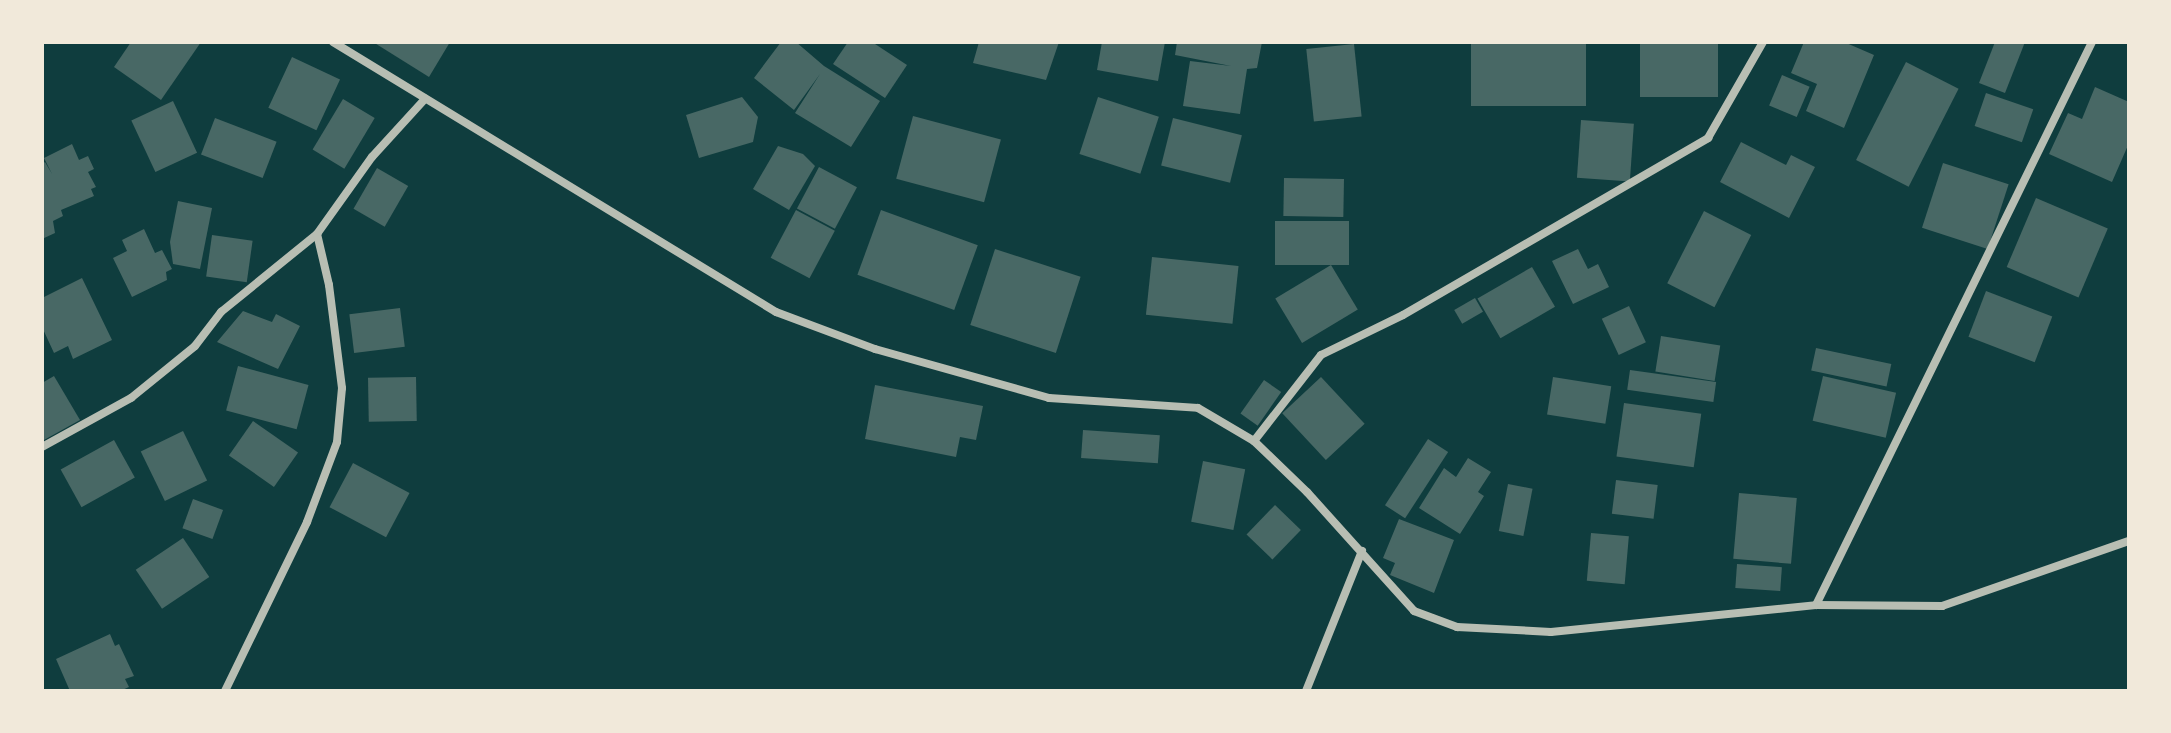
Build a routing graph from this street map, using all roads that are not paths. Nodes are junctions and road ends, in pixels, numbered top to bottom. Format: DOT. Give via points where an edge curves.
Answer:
graph roads {
  1 [pos="333,42"];
  2 [pos="1763,42"];
  3 [pos="2092,42"];
  4 [pos="425,99"];
  5 [pos="317,234"];
  6 [pos="1254,441"];
  7 [pos="42,447"];
  8 [pos="2129,541"];
  9 [pos="1362,551"];
  10 [pos="1816,605"];
  11 [pos="225,691"];
  12 [pos="1306,691"];
  1 -- 4 [label="street"];
  2 -- 6 [label="street" via="1708,138 1403,315 1321,355"];
  3 -- 10 [label="street"];
  4 -- 5 [label="street" via="372,157"];
  4 -- 6 [label="street" via="776,312 875,349 1049,398 1198,408"];
  5 -- 7 [label="street" via="221,312 195,346 131,398"];
  5 -- 11 [label="street" via="342,388 337,442 307,522"];
  6 -- 9 [label="street"];
  8 -- 10 [label="street" via="1942,606"];
  9 -- 10 [label="street" via="1414,611 1457,627 1551,632"];
  9 -- 12 [label="street"];
}
